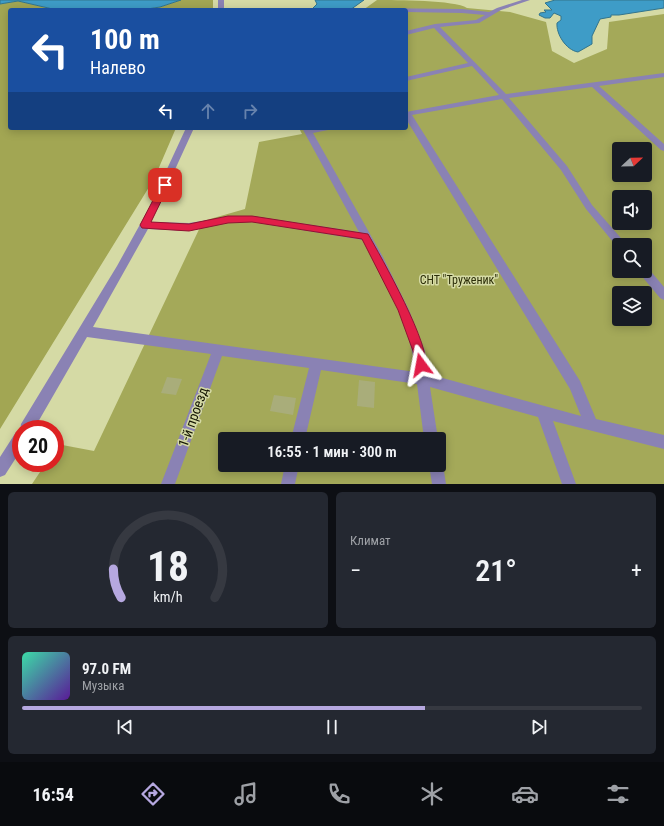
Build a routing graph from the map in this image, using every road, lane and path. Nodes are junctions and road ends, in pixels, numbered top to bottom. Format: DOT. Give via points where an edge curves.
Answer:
graph roads {
  1 [pos="527,0"];
  2 [pos="408,10"];
  3 [pos="489,14"];
  4 [pos="435,26"];
  5 [pos="408,33"];
  6 [pos="473,64"];
  7 [pos="664,75"];
  8 [pos="655,76"];
  9 [pos="408,78"];
  10 [pos="664,82"];
  11 [pos="594,85"];
  12 [pos="503,97"];
  13 [pos="408,114"];
  14 [pos="408,117"];
  15 [pos="189,130"];
  16 [pos="307,130"];
  17 [pos="664,148"];
  18 [pos="145,225"];
  19 [pos="365,237"];
  20 [pos="616,238"];
  21 [pos="650,278"];
  22 [pos="664,295"];
  23 [pos="85,331"];
  24 [pos="218,351"];
  25 [pos="316,364"];
  26 [pos="424,379"];
  27 [pos="543,411"];
  28 [pos="31,420"];
  29 [pos="591,425"];
  30 [pos="300,432"];
  31 [pos="430,432"];
  32 [pos="664,442"];
  33 [pos="12,451"];
  34 [pos="0,470"];
  35 [pos="291,472"];
  36 [pos="437,472"];
  37 [pos="168,484"];
  38 [pos="288,484"];
  39 [pos="439,484"];
  40 [pos="569,484"];
  1 -- 3 [label="street"];
  2 -- 3 [label="street"];
  3 -- 4 [label="street" via="477,22"];
  4 -- 5 [label="street"];
  4 -- 6 [label="street"];
  6 -- 9 [label="street"];
  6 -- 12 [label="street"];
  7 -- 8 [label="street"];
  8 -- 10 [label="street"];
  8 -- 11 [label="street"];
  11 -- 12 [label="street"];
  11 -- 17 [label="street"];
  12 -- 13 [label="street"];
  12 -- 20 [label="street" via="564,168 589,207"];
  14 -- 29 [label="street" via="574,385"];
  15 -- 18 [label="street"];
  16 -- 19 [label="street"];
  18 -- 19 [label="street" via="189,227 228,220 252,219"];
  18 -- 23 [label="street"];
  19 -- 26 [label="street" via="403,310 418,351"];
  21 -- 22 [label="street"];
  23 -- 24 [label="street"];
  23 -- 28 [label="street"];
  24 -- 25 [label="street"];
  24 -- 37 [label="street, 1-й проезд"];
  25 -- 26 [label="street"];
  25 -- 30 [label="street"];
  26 -- 27 [label="street"];
  26 -- 31 [label="street"];
  27 -- 29 [label="street"];
  27 -- 40 [label="street"];
  29 -- 32 [label="street"];
  33 -- 34 [label="street"];
  35 -- 38 [label="street"];
  36 -- 39 [label="street"];
}
